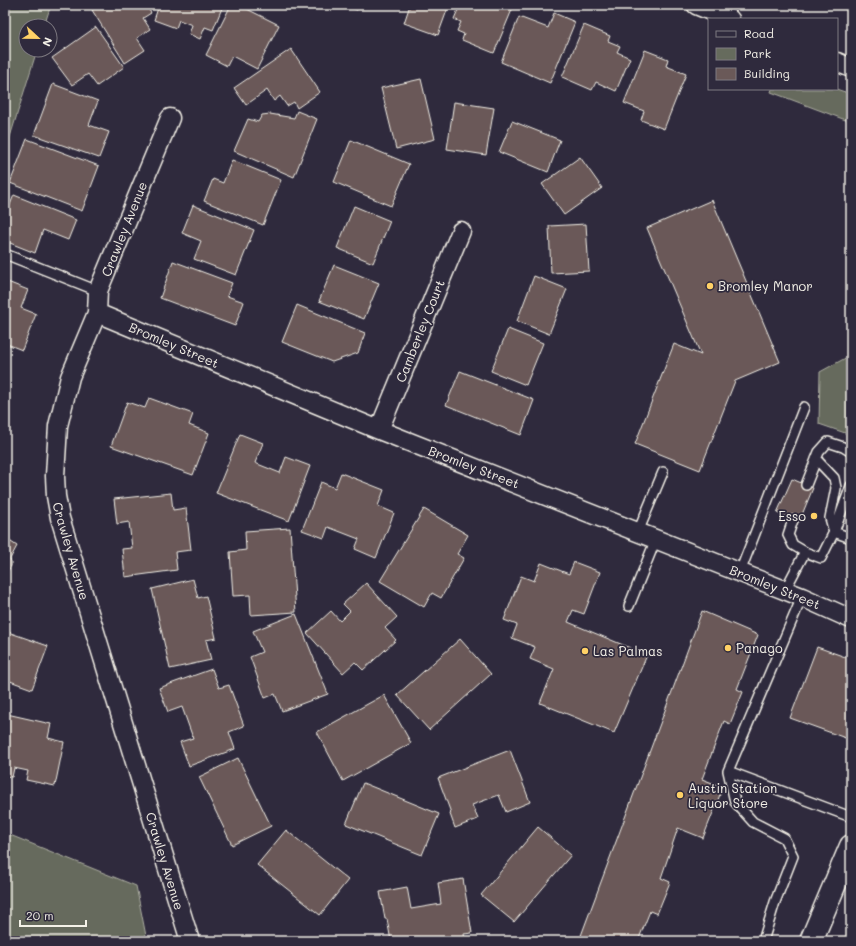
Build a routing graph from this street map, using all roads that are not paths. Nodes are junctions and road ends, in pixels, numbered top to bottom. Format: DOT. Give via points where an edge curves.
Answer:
graph roads {
  1 [pos="696,5"];
  2 [pos="728,18"];
  3 [pos="838,62"];
  4 [pos="851,68"];
  5 [pos="170,118"];
  6 [pos="461,231"];
  7 [pos="5,254"];
  8 [pos="98,291"];
  9 [pos="97,313"];
  10 [pos="804,407"];
  11 [pos="379,430"];
  12 [pos="851,452"];
  13 [pos="816,460"];
  14 [pos="662,472"];
  15 [pos="806,485"];
  16 [pos="851,486"];
  17 [pos="793,520"];
  18 [pos="638,532"];
  19 [pos="834,532"];
  20 [pos="851,538"];
  21 [pos="656,539"];
  22 [pos="805,552"];
  23 [pos="740,572"];
  24 [pos="786,590"];
  25 [pos="802,597"];
  26 [pos="629,606"];
  27 [pos="851,619"];
  28 [pos="728,771"];
  29 [pos="851,817"];
  30 [pos="851,846"];
  31 [pos="190,941"];
  32 [pos="763,941"];
  33 [pos="811,941"];
  1 -- 2 [label="street"];
  3 -- 4 [label="street"];
  5 -- 8 [label="street, Crawley Avenue"];
  6 -- 11 [label="street, Camberley Court"];
  7 -- 8 [label="lane"];
  8 -- 9 [label="street, Crawley Avenue"];
  9 -- 11 [label="street, Bromley Street"];
  9 -- 31 [label="street, Crawley Avenue" via="70,377 62,406 56,444 56,496 65,533"];
  10 -- 23 [label="lane"];
  11 -- 18 [label="street, Bromley Street"];
  12 -- 13 [label="lane" via="843,446 828,442"];
  13 -- 15 [label="lane"];
  13 -- 19 [label="lane" via="834,478 836,488 830,518"];
  14 -- 18 [label="lane"];
  16 -- 19 [label="lane"];
  17 -- 22 [label="lane" via="788,535 793,545"];
  18 -- 21 [label="street, Bromley Street"];
  19 -- 20 [label="lane"];
  19 -- 22 [label="lane" via="822,558"];
  21 -- 23 [label="street, Bromley Street"];
  21 -- 26 [label="lane"];
  22 -- 24 [label="lane"];
  23 -- 24 [label="street, Bromley Street"];
  24 -- 25 [label="street, Bromley Street"];
  25 -- 27 [label="street, Bromley Street"];
  25 -- 28 [label="lane"];
  28 -- 29 [label="lane"];
  28 -- 32 [label="lane" via="735,802 753,822 784,838 793,856"];
  30 -- 33 [label="main road"];
}
